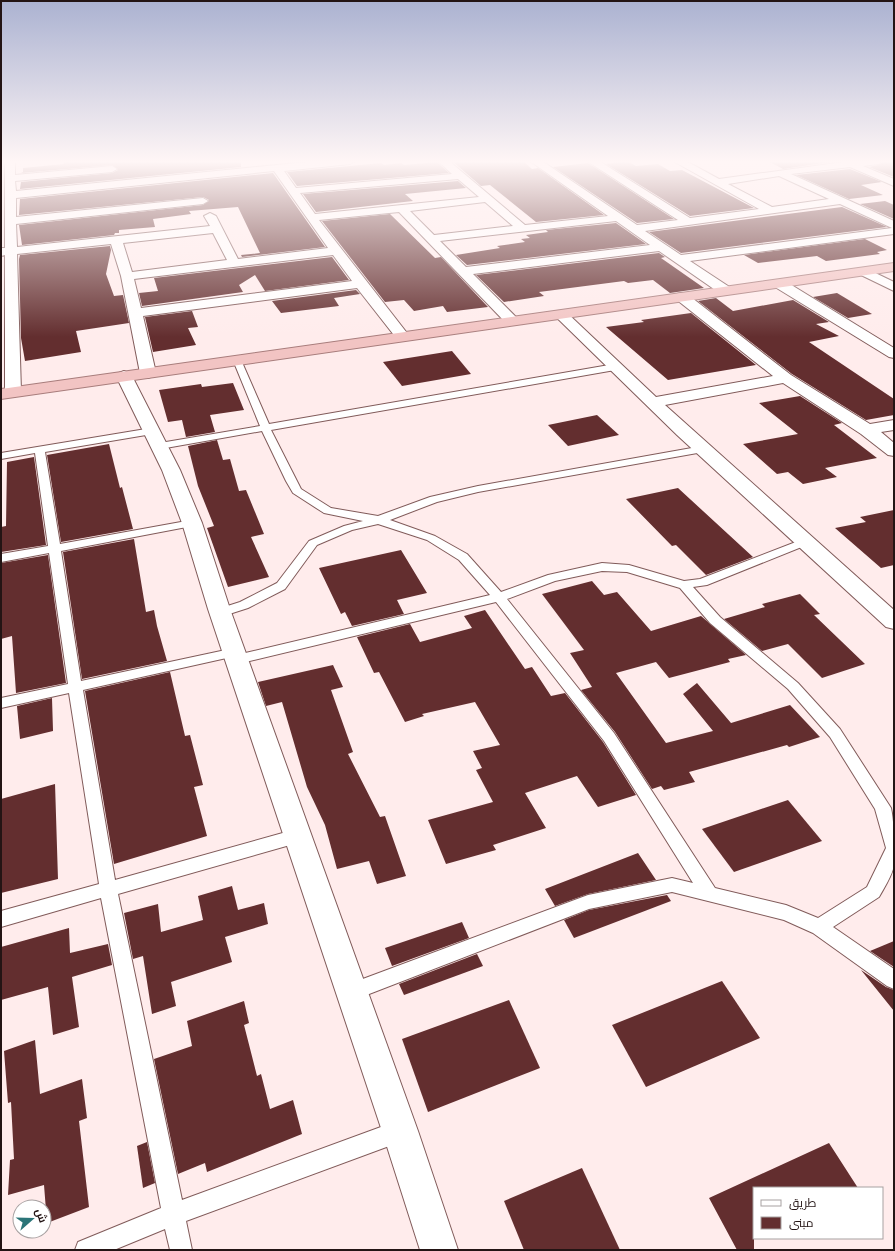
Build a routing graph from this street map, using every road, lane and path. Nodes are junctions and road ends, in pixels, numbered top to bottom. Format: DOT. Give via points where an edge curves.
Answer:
graph roads {
  1 [pos="26,219"];
  2 [pos="212,219"];
  3 [pos="312,219"];
  4 [pos="412,219"];
  5 [pos="512,219"];
  6 [pos="605,219"];
  7 [pos="620,219"];
  8 [pos="685,219"];
  9 [pos="709,219"];
  10 [pos="881,219"];
  11 [pos="10,221"];
  12 [pos="689,222"];
  13 [pos="894,225"];
  14 [pos="522,228"];
  15 [pos="217,229"];
  16 [pos="634,229"];
  17 [pos="894,231"];
  18 [pos="430,239"];
  19 [pos="116,240"];
  20 [pos="660,247"];
  21 [pos="5,251"];
  22 [pos="335,251"];
  23 [pos="678,259"];
  24 [pos="234,263"];
  25 [pos="894,268"];
  26 [pos="463,271"];
  27 [pos="866,272"];
  28 [pos="127,276"];
  29 [pos="360,284"];
  30 [pos="780,284"];
  31 [pos="894,287"];
  32 [pos="726,291"];
  33 [pos="682,297"];
  34 [pos="135,313"];
  35 [pos="560,314"];
  36 [pos="512,321"];
  37 [pos="402,336"];
  38 [pos="894,354"];
  39 [pos="237,360"];
  40 [pos="616,367"];
  41 [pos="136,374"];
  42 [pos="786,378"];
  43 [pos="7,393"];
  44 [pos="653,402"];
  45 [pos="894,425"];
  46 [pos="265,427"];
  47 [pos="867,430"];
  48 [pos="156,438"];
  49 [pos="703,449"];
  50 [pos="40,450"];
  51 [pos="894,450"];
  52 [pos="1,456"];
  53 [pos="379,520"];
  54 [pos="192,524"];
  55 [pos="805,542"];
  56 [pos="54,548"];
  57 [pos="1,558"];
  58 [pos="684,584"];
  59 [pos="499,596"];
  60 [pos="220,612"];
  61 [pos="894,622"];
  62 [pos="236,655"];
  63 [pos="75,687"];
  64 [pos="1,703"];
  65 [pos="297,836"];
  66 [pos="108,889"];
  67 [pos="710,895"];
  68 [pos="1,919"];
  69 [pos="819,927"];
  70 [pos="894,980"];
  71 [pos="350,992"];
  72 [pos="400,1131"];
  73 [pos="174,1214"];
  74 [pos="86,1250"];
  75 [pos="181,1250"];
  76 [pos="439,1250"];
  1 -- 11 [label="street"];
  2 -- 15 [label="street"];
  3 -- 22 [label="street"];
  4 -- 18 [label="street"];
  5 -- 14 [label="street"];
  6 -- 14 [label="street"];
  7 -- 16 [label="street"];
  8 -- 12 [label="street"];
  9 -- 12 [label="street"];
  10 -- 13 [label="street"];
  11 -- 21 [label="street"];
  12 -- 16 [label="street"];
  14 -- 18 [label="street"];
  15 -- 19 [label="street"];
  15 -- 24 [label="street"];
  16 -- 20 [label="street"];
  17 -- 23 [label="street"];
  18 -- 26 [label="street"];
  19 -- 21 [label="street"];
  19 -- 28 [label="street"];
  20 -- 23 [label="street"];
  20 -- 26 [label="street"];
  21 -- 43 [label="street"];
  22 -- 24 [label="street"];
  22 -- 29 [label="street"];
  23 -- 32 [label="street"];
  24 -- 28 [label="street"];
  25 -- 27 [label="highway"];
  26 -- 36 [label="street"];
  27 -- 30 [label="highway"];
  27 -- 31 [label="street"];
  28 -- 34 [label="street"];
  29 -- 34 [label="street"];
  29 -- 37 [label="street"];
  30 -- 32 [label="highway"];
  30 -- 38 [label="street"];
  32 -- 33 [label="highway"];
  33 -- 35 [label="highway"];
  33 -- 42 [label="street"];
  34 -- 41 [label="street"];
  35 -- 36 [label="highway"];
  35 -- 40 [label="street"];
  36 -- 37 [label="highway"];
  37 -- 39 [label="highway"];
  39 -- 41 [label="highway"];
  39 -- 46 [label="lane"];
  40 -- 44 [label="street"];
  40 -- 46 [label="lane"];
  41 -- 43 [label="highway"];
  41 -- 48 [label="street"];
  42 -- 44 [label="street"];
  42 -- 47 [label="street"];
  44 -- 49 [label="street"];
  45 -- 47 [label="street"];
  46 -- 48 [label="lane"];
  46 -- 53 [label="lane" via="298,491 328,511"];
  47 -- 51 [label="street"];
  48 -- 50 [label="lane"];
  48 -- 54 [label="street"];
  49 -- 53 [label="lane" via="478,489 434,499"];
  49 -- 55 [label="street"];
  50 -- 52 [label="lane"];
  50 -- 56 [label="lane"];
  53 -- 59 [label="lane" via="431,538 463,557"];
  53 -- 60 [label="lane" via="348,528 314,543 281,586 244,605"];
  54 -- 56 [label="lane"];
  54 -- 60 [label="street"];
  55 -- 58 [label="lane" via="703,582"];
  55 -- 61 [label="street"];
  56 -- 57 [label="lane"];
  56 -- 63 [label="lane"];
  58 -- 59 [label="lane" via="629,569 602,567 552,578"];
  58 -- 69 [label="lane" via="715,620 798,692 835,733 883,808 894,848 873,892"];
  59 -- 62 [label="lane"];
  59 -- 67 [label="lane" via="609,737"];
  60 -- 62 [label="street"];
  62 -- 63 [label="lane"];
  62 -- 65 [label="street"];
  63 -- 64 [label="lane"];
  63 -- 66 [label="lane"];
  65 -- 66 [label="lane"];
  65 -- 71 [label="street"];
  66 -- 68 [label="lane"];
  66 -- 73 [label="lane"];
  67 -- 69 [label="lane" via="786,913"];
  67 -- 71 [label="lane" via="672,885 588,902"];
  69 -- 70 [label="lane"];
  71 -- 72 [label="street"];
  72 -- 73 [label="lane"];
  72 -- 76 [label="street"];
  73 -- 74 [label="lane"];
  73 -- 75 [label="lane"];
}
